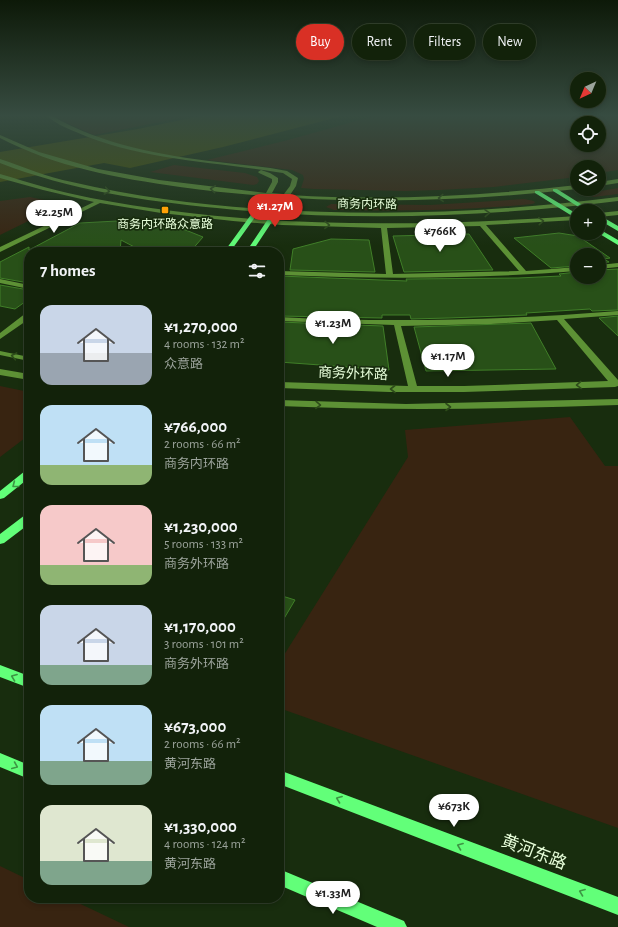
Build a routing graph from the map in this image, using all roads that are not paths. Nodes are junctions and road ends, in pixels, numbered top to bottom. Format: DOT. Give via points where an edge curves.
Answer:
graph roads {
  1 [pos="56,159"];
  2 [pos="171,159"];
  3 [pos="194,159"];
  4 [pos="0,161"];
  5 [pos="0,176"];
  6 [pos="618,181"];
  7 [pos="606,183"];
  8 [pos="570,188"];
  9 [pos="554,190"];
  10 [pos="537,192"];
  11 [pos="268,195"];
  12 [pos="286,196"];
  13 [pos="91,199"];
  14 [pos="618,200"];
  15 [pos="100,201"];
  16 [pos="577,204"];
  17 [pos="587,204"];
  18 [pos="570,206"];
  19 [pos="561,207"];
  20 [pos="257,210"];
  21 [pos="275,212"];
  22 [pos="570,213"];
  23 [pos="618,213"];
  24 [pos="606,215"];
  25 [pos="570,218"];
  26 [pos="250,220"];
  27 [pos="606,221"];
  28 [pos="268,222"];
  29 [pos="482,224"];
  30 [pos="384,226"];
  31 [pos="618,229"];
  32 [pos="606,235"];
  33 [pos="0,243"];
  34 [pos="618,243"];
  35 [pos="231,247"];
  36 [pos="252,247"];
  37 [pos="0,250"];
  38 [pos="618,265"];
  39 [pos="606,266"];
  40 [pos="570,270"];
  41 [pos="284,273"];
  42 [pos="524,273"];
  43 [pos="390,276"];
  44 [pos="0,281"];
  45 [pos="24,286"];
  46 [pos="618,313"];
  47 [pos="559,318"];
  48 [pos="24,319"];
  49 [pos="284,319"];
  50 [pos="397,323"];
  51 [pos="0,337"];
  52 [pos="0,353"];
  53 [pos="24,358"];
  54 [pos="0,372"];
  55 [pos="24,376"];
  56 [pos="616,384"];
  57 [pos="284,385"];
  58 [pos="413,389"];
  59 [pos="618,402"];
  60 [pos="284,403"];
  61 [pos="24,477"];
  62 [pos="0,496"];
  63 [pos="24,522"];
  64 [pos="0,540"];
  65 [pos="0,671"];
  66 [pos="24,680"];
  67 [pos="0,760"];
  68 [pos="24,770"];
  69 [pos="284,779"];
  70 [pos="284,879"];
  71 [pos="618,906"];
  72 [pos="398,927"];
  11 -- 1 [label="street, 商务内环路, one-way" via="178,185 113,174"];
  2 -- 11 [label="street" via="268,174 275,178"];
  3 -- 12 [label="street" via="289,173 296,178"];
  4 -- 20 [label="street, 商务内环路, one-way" via="69,183 156,199"];
  5 -- 13 [label="street" via="39,188"];
  6 -- 7 [label="street"];
  8 -- 9 [label="street, 商务内环路"];
  9 -- 10 [label="street, 商务内环路"];
  9 -- 16 [label="main road"];
  10 -- 12 [label="street, 商务内环路, one-way" via="407,199"];
  10 -- 19 [label="main road"];
  11 -- 12 [label="street, 商务内环路"];
  11 -- 20 [label="main road"];
  12 -- 21 [label="main road"];
  13 -- 15 [label="street"];
  13 -- 33 [label="street"];
  14 -- 17 [label="street, 商务内环路"];
  15 -- 26 [label="street" via="165,212"];
  15 -- 37 [label="street"];
  18 -- 19 [label="street, 商务内环路"];
  21 -- 19 [label="street, 商务内环路, one-way" via="414,215"];
  19 -- 22 [label="main road"];
  20 -- 21 [label="street, 商务内环路"];
  20 -- 26 [label="main road"];
  21 -- 28 [label="main road"];
  23 -- 24 [label="street"];
  29 -- 25 [label="street, one-way"];
  26 -- 28 [label="street"];
  26 -- 35 [label="main road"];
  27 -- 31 [label="main road"];
  28 -- 30 [label="street, one-way"];
  28 -- 36 [label="main road"];
  29 -- 30 [label="street"];
  29 -- 42 [label="street"];
  30 -- 43 [label="street"];
  32 -- 34 [label="main road"];
  38 -- 39 [label="street"];
  40 -- 42 [label="street"];
  41 -- 43 [label="street"];
  42 -- 43 [label="street"];
  44 -- 45 [label="street"];
  46 -- 47 [label="street"];
  47 -- 50 [label="street"];
  47 -- 56 [label="street"];
  48 -- 51 [label="street"];
  49 -- 50 [label="street"];
  50 -- 58 [label="street"];
  53 -- 52 [label="street, one-way"];
  54 -- 55 [label="street"];
  56 -- 58 [label="street, 商务外环路, one-way"];
  58 -- 57 [label="street, 商务外环路, one-way"];
  60 -- 59 [label="street, one-way" via="406,407"];
  61 -- 62 [label="main road, one-way"];
  63 -- 64 [label="main road"];
  66 -- 65 [label="main road, one-way"];
  67 -- 68 [label="main road, one-way"];
  71 -- 69 [label="main road, 黄河东路, one-way"];
  70 -- 72 [label="main road"];
}
